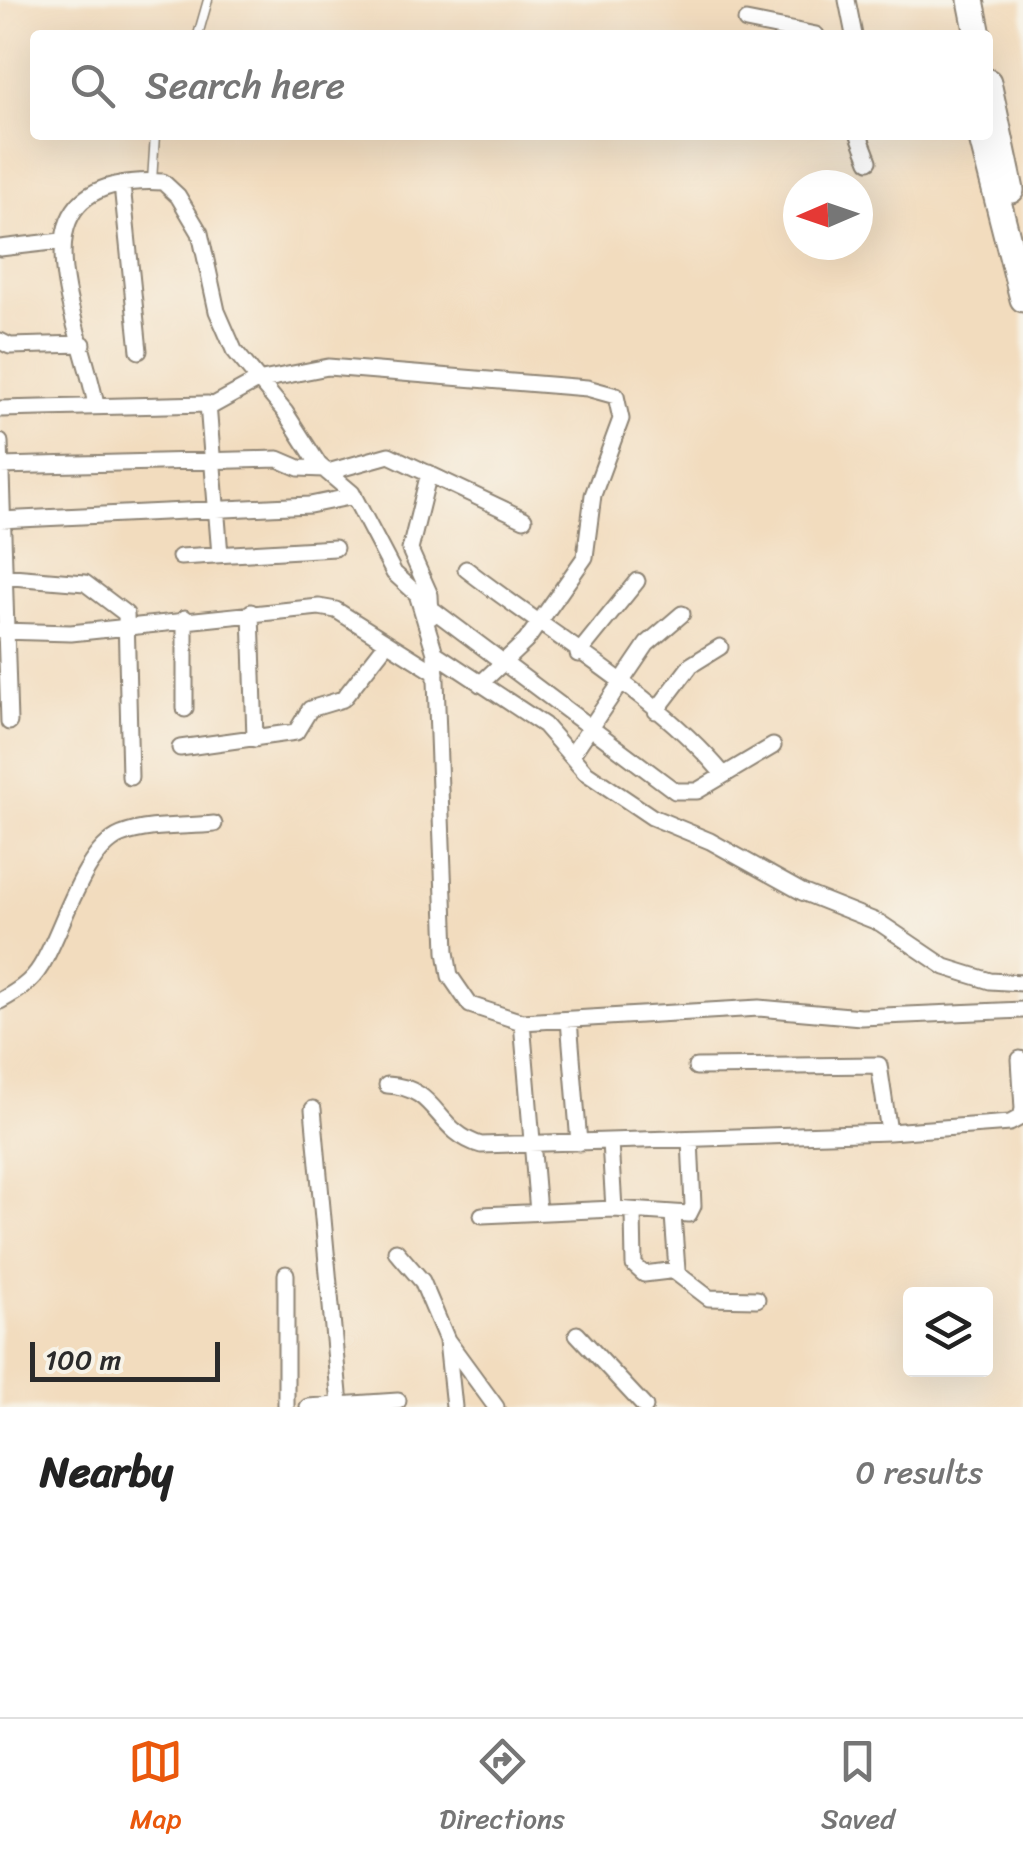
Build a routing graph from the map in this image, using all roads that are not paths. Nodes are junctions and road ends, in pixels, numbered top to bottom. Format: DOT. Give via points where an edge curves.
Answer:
graph roads {
  1 [pos="208,0"];
  2 [pos="847,0"];
  3 [pos="955,0"];
  4 [pos="971,0"];
  5 [pos="746,21"];
  6 [pos="199,30"];
  7 [pos="791,30"];
  8 [pos="853,30"];
  9 [pos="960,30"];
  10 [pos="977,30"];
  11 [pos="993,108"];
  12 [pos="155,140"];
  13 [pos="861,140"];
  14 [pos="983,140"];
  15 [pos="870,161"];
  16 [pos="152,181"];
  17 [pos="122,185"];
  18 [pos="60,241"];
  19 [pos="1019,241"];
  20 [pos="0,248"];
  21 [pos="1023,300"];
  22 [pos="0,342"];
  23 [pos="83,344"];
  24 [pos="139,352"];
  25 [pos="258,381"];
  26 [pos="96,405"];
  27 [pos="210,407"];
  28 [pos="0,409"];
  29 [pos="0,442"];
  30 [pos="214,461"];
  31 [pos="1,466"];
  32 [pos="326,470"];
  33 [pos="428,473"];
  34 [pos="354,496"];
  35 [pos="216,510"];
  36 [pos="524,519"];
  37 [pos="1,520"];
  38 [pos="335,548"];
  39 [pos="220,555"];
  40 [pos="180,557"];
  41 [pos="466,569"];
  42 [pos="2,576"];
  43 [pos="637,581"];
  44 [pos="432,609"];
  45 [pos="251,612"];
  46 [pos="682,614"];
  47 [pos="185,618"];
  48 [pos="538,625"];
  49 [pos="128,626"];
  50 [pos="428,630"];
  51 [pos="3,631"];
  52 [pos="386,644"];
  53 [pos="720,646"];
  54 [pos="435,652"];
  55 [pos="578,654"];
  56 [pos="500,662"];
  57 [pos="436,672"];
  58 [pos="480,684"];
  59 [pos="620,684"];
  60 [pos="185,709"];
  61 [pos="656,711"];
  62 [pos="9,722"];
  63 [pos="590,728"];
  64 [pos="255,740"];
  65 [pos="773,746"];
  66 [pos="180,748"];
  67 [pos="570,756"];
  68 [pos="723,774"];
  69 [pos="130,777"];
  70 [pos="214,824"];
  71 [pos="1023,983"];
  72 [pos="0,1001"];
  73 [pos="1023,1010"];
  74 [pos="569,1020"];
  75 [pos="522,1022"];
  76 [pos="1020,1060"];
  77 [pos="696,1067"];
  78 [pos="387,1085"];
  79 [pos="313,1108"];
  80 [pos="1023,1109"];
  81 [pos="888,1132"];
  82 [pos="690,1139"];
  83 [pos="610,1142"];
  84 [pos="579,1143"];
  85 [pos="532,1144"];
  86 [pos="614,1209"];
  87 [pos="538,1212"];
  88 [pos="633,1213"];
  89 [pos="482,1215"];
  90 [pos="673,1215"];
  91 [pos="396,1251"];
  92 [pos="675,1272"];
  93 [pos="286,1274"];
  94 [pos="757,1299"];
  95 [pos="577,1334"];
  96 [pos="446,1340"];
  97 [pos="398,1401"];
  98 [pos="638,1404"];
  99 [pos="340,1405"];
  100 [pos="286,1407"];
  101 [pos="308,1407"];
  102 [pos="321,1407"];
  103 [pos="454,1407"];
  104 [pos="496,1407"];
  1 -- 6 [label="lane"];
  2 -- 8 [label="street"];
  3 -- 9 [label="main road"];
  4 -- 10 [label="main road"];
  5 -- 7 [label="street"];
  11 -- 19 [label="main road"];
  12 -- 16 [label="lane"];
  13 -- 15 [label="street"];
  14 -- 19 [label="main road"];
  16 -- 17 [label="street"];
  16 -- 25 [label="street" via="178,196 200,233 224,331"];
  17 -- 18 [label="street" via="94,193"];
  17 -- 24 [label="street"];
  18 -- 20 [label="street"];
  18 -- 23 [label="street" via="70,316"];
  19 -- 21 [label="main road"];
  22 -- 23 [label="street"];
  23 -- 26 [label="street"];
  25 -- 27 [label="street"];
  25 -- 32 [label="street"];
  25 -- 48 [label="street" via="311,368 365,368 616,396 621,419 593,495 589,550"];
  26 -- 27 [label="street"];
  26 -- 28 [label="street"];
  27 -- 30 [label="street"];
  29 -- 31 [label="street"];
  30 -- 31 [label="street"];
  30 -- 32 [label="street" via="278,459"];
  30 -- 35 [label="street"];
  31 -- 37 [label="street"];
  32 -- 33 [label="street" via="383,454"];
  32 -- 34 [label="street"];
  33 -- 36 [label="street"];
  33 -- 44 [label="street" via="410,550"];
  34 -- 35 [label="street"];
  34 -- 50 [label="street" via="394,572 417,594"];
  35 -- 37 [label="street"];
  35 -- 39 [label="street"];
  37 -- 42 [label="street"];
  38 -- 39 [label="street"];
  39 -- 40 [label="street"];
  41 -- 48 [label="street"];
  42 -- 49 [label="street" via="84,583 121,607"];
  42 -- 51 [label="street"];
  43 -- 55 [label="street"];
  44 -- 50 [label="street"];
  44 -- 56 [label="street"];
  45 -- 47 [label="street"];
  45 -- 52 [label="street" via="327,608"];
  45 -- 64 [label="street"];
  46 -- 59 [label="street" via="656,632"];
  47 -- 49 [label="street"];
  47 -- 60 [label="street"];
  48 -- 55 [label="street"];
  48 -- 56 [label="street"];
  49 -- 51 [label="street"];
  49 -- 69 [label="street"];
  50 -- 54 [label="street"];
  51 -- 62 [label="street"];
  52 -- 57 [label="street"];
  52 -- 64 [label="street" via="344,699 310,709 292,734"];
  53 -- 61 [label="street" via="691,665"];
  54 -- 57 [label="street"];
  54 -- 58 [label="street"];
  55 -- 59 [label="street"];
  56 -- 58 [label="street"];
  56 -- 63 [label="street"];
  57 -- 75 [label="street" via="450,976 470,1006"];
  58 -- 67 [label="street" via="544,726"];
  59 -- 61 [label="street"];
  59 -- 63 [label="street"];
  61 -- 68 [label="street"];
  63 -- 67 [label="street"];
  63 -- 68 [label="street" via="675,791 698,791"];
  64 -- 66 [label="street"];
  65 -- 68 [label="street"];
  67 -- 71 [label="street" via="652,818 880,923 944,967"];
  70 -- 72 [label="street" via="112,840 80,880 41,966 23,988"];
  73 -- 74 [label="street" via="862,1017 759,1008"];
  74 -- 75 [label="street"];
  74 -- 84 [label="street"];
  75 -- 85 [label="street"];
  76 -- 80 [label="street"];
  77 -- 81 [label="street" via="880,1066"];
  78 -- 85 [label="street" via="418,1090 466,1141"];
  79 -- 99 [label="street"];
  80 -- 81 [label="street" via="1010,1123"];
  81 -- 82 [label="street"];
  82 -- 83 [label="street"];
  82 -- 90 [label="street" via="693,1206 689,1214"];
  83 -- 84 [label="street"];
  83 -- 86 [label="street"];
  84 -- 85 [label="street"];
  85 -- 87 [label="street"];
  86 -- 87 [label="street"];
  86 -- 88 [label="street"];
  87 -- 89 [label="street"];
  88 -- 90 [label="street"];
  88 -- 92 [label="street" via="636,1268 644,1274"];
  90 -- 92 [label="street"];
  91 -- 96 [label="street" via="422,1281"];
  92 -- 94 [label="street" via="709,1298"];
  93 -- 100 [label="street"];
  95 -- 98 [label="street"];
  96 -- 103 [label="street"];
  96 -- 104 [label="street"];
  97 -- 99 [label="street"];
  99 -- 102 [label="street"];
  101 -- 102 [label="street"];
}
